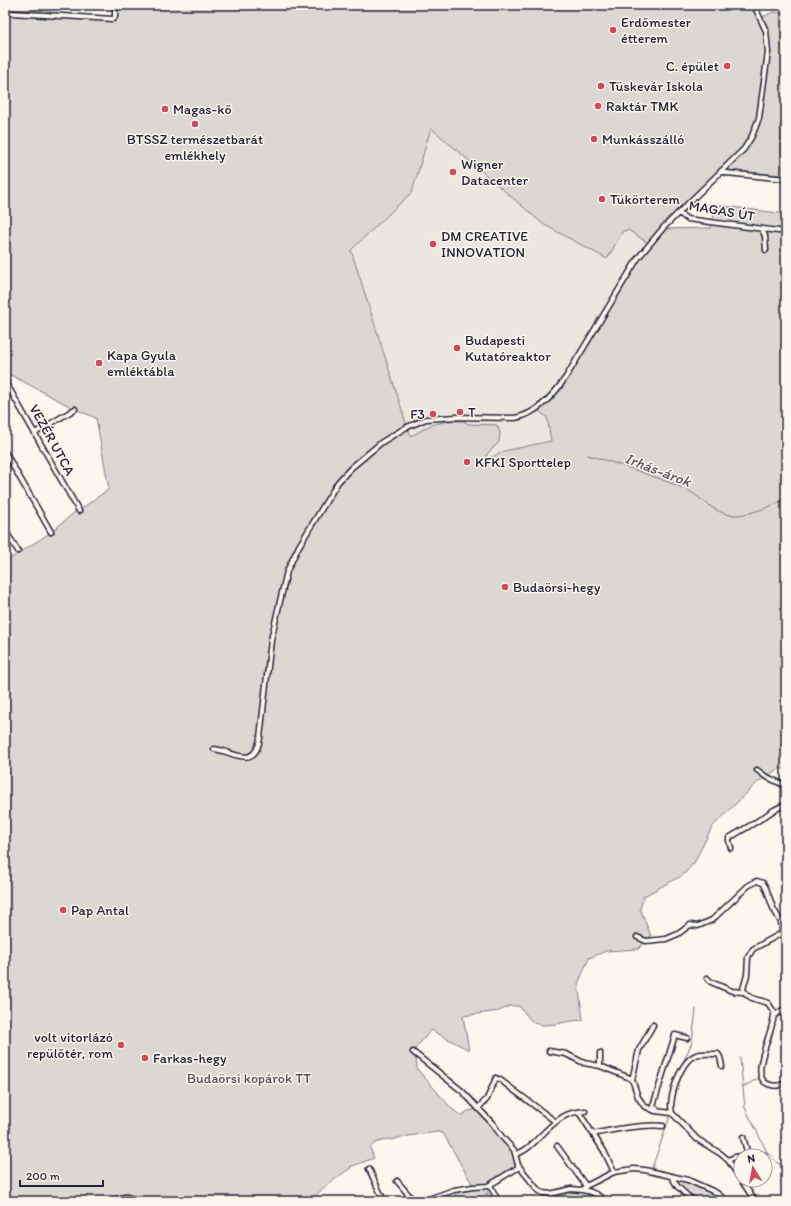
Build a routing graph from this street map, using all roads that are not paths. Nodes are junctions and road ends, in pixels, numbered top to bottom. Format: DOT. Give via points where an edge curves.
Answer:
graph roads {
  1 [pos="115,5"];
  2 [pos="754,5"];
  3 [pos="11,13"];
  4 [pos="721,171"];
  5 [pos="786,179"];
  6 [pos="679,213"];
  7 [pos="762,229"];
  8 [pos="768,230"];
  9 [pos="786,232"];
  10 [pos="764,234"];
  11 [pos="766,250"];
  12 [pos="5,380"];
  13 [pos="75,409"];
  14 [pos="35,433"];
  15 [pos="5,452"];
  16 [pos="79,511"];
  17 [pos="5,530"];
  18 [pos="51,532"];
  19 [pos="18,551"];
  20 [pos="214,749"];
  21 [pos="757,770"];
  22 [pos="786,786"];
  23 [pos="786,804"];
  24 [pos="732,848"];
  25 [pos="782,933"];
  26 [pos="637,937"];
  27 [pos="786,938"];
  28 [pos="707,978"];
  29 [pos="743,991"];
  30 [pos="786,1008"];
  31 [pos="774,1015"];
  32 [pos="653,1025"];
  33 [pos="687,1038"];
  34 [pos="549,1051"];
  35 [pos="413,1052"];
  36 [pos="600,1053"];
  37 [pos="600,1066"];
  38 [pos="722,1066"];
  39 [pos="632,1080"];
  40 [pos="786,1083"];
  41 [pos="478,1108"];
  42 [pos="577,1112"];
  43 [pos="585,1112"];
  44 [pos="660,1112"];
  45 [pos="672,1113"];
  46 [pos="556,1122"];
  47 [pos="663,1126"];
  48 [pos="593,1134"];
  49 [pos="743,1137"];
  50 [pos="557,1146"];
  51 [pos="746,1148"];
  52 [pos="516,1154"];
  53 [pos="733,1158"];
  54 [pos="728,1160"];
  55 [pos="519,1167"];
  56 [pos="369,1169"];
  57 [pos="614,1172"];
  58 [pos="672,1177"];
  59 [pos="397,1180"];
  60 [pos="490,1186"];
  61 [pos="586,1186"];
  62 [pos="582,1190"];
  63 [pos="429,1200"];
  64 [pos="112,1201"];
  65 [pos="140,1201"];
  66 [pos="384,1201"];
  67 [pos="414,1201"];
  68 [pos="423,1201"];
  69 [pos="498,1201"];
  70 [pos="605,1201"];
  71 [pos="693,1201"];
  72 [pos="726,1201"];
  73 [pos="754,1201"];
  1 -- 3 [label="street" via="114,18"];
  2 -- 4 [label="street" via="766,31 768,45 759,118 749,143"];
  4 -- 5 [label="street"];
  4 -- 6 [label="street"];
  6 -- 7 [label="street, MAGAS ÚT" via="687,219"];
  6 -- 20 [label="street" via="638,258 566,377 543,404 514,418 426,419 393,435 351,468 338,482 299,546 284,582 272,640 260,738 256,750 246,757"];
  7 -- 8 [label="street, MAGAS ÚT"];
  7 -- 10 [label="street, MAGAS ÚT"];
  8 -- 9 [label="street, MAGAS ÚT"];
  8 -- 10 [label="street, MAGAS ÚT"];
  10 -- 11 [label="street, MAGAS ÚT"];
  12 -- 14 [label="street, VEZÉR UTCA"];
  13 -- 14 [label="street"];
  14 -- 16 [label="street, VEZÉR UTCA"];
  15 -- 18 [label="street"];
  17 -- 19 [label="street"];
  21 -- 22 [label="street"];
  23 -- 24 [label="street" via="730,838"];
  25 -- 26 [label="street" via="782,922 773,908 766,888 763,883 757,881 749,885 712,920 698,926 690,925 666,939 646,941"];
  25 -- 27 [label="street"];
  25 -- 29 [label="street" via="750,952"];
  28 -- 29 [label="street" via="732,991"];
  29 -- 31 [label="street" via="752,999 768,1003 773,1008"];
  30 -- 31 [label="street"];
  31 -- 40 [label="street" via="760,1072 764,1082 776,1086"];
  32 -- 39 [label="street" via="639,1050"];
  33 -- 44 [label="street" via="675,1034 653,1106"];
  34 -- 37 [label="street"];
  35 -- 41 [label="street" via="462,1091"];
  36 -- 37 [label="street"];
  37 -- 39 [label="street"];
  38 -- 45 [label="street" via="719,1055 708,1054 696,1055 686,1063 672,1094"];
  39 -- 44 [label="street" via="644,1106"];
  41 -- 46 [label="street" via="487,1099 498,1078"];
  41 -- 52 [label="street"];
  42 -- 43 [label="street"];
  42 -- 46 [label="street"];
  42 -- 48 [label="street"];
  44 -- 45 [label="street"];
  45 -- 54 [label="street" via="697,1139"];
  46 -- 52 [label="street" via="524,1151"];
  47 -- 48 [label="street"];
  48 -- 57 [label="street"];
  49 -- 51 [label="street"];
  50 -- 61 [label="street"];
  52 -- 55 [label="street"];
  53 -- 54 [label="street"];
  54 -- 73 [label="street"];
  55 -- 60 [label="street"];
  55 -- 62 [label="street" via="536,1189 543,1193"];
  56 -- 66 [label="street"];
  57 -- 58 [label="street" via="634,1169"];
  57 -- 61 [label="street"];
  58 -- 71 [label="street" via="677,1186"];
  58 -- 72 [label="street" via="699,1184"];
  59 -- 67 [label="street"];
  60 -- 63 [label="street" via="454,1190"];
  60 -- 69 [label="street"];
  61 -- 62 [label="street"];
  62 -- 70 [label="street" via="589,1190"];
  63 -- 68 [label="street"];
  64 -- 65 [label="street" via="129,1196"];
}
